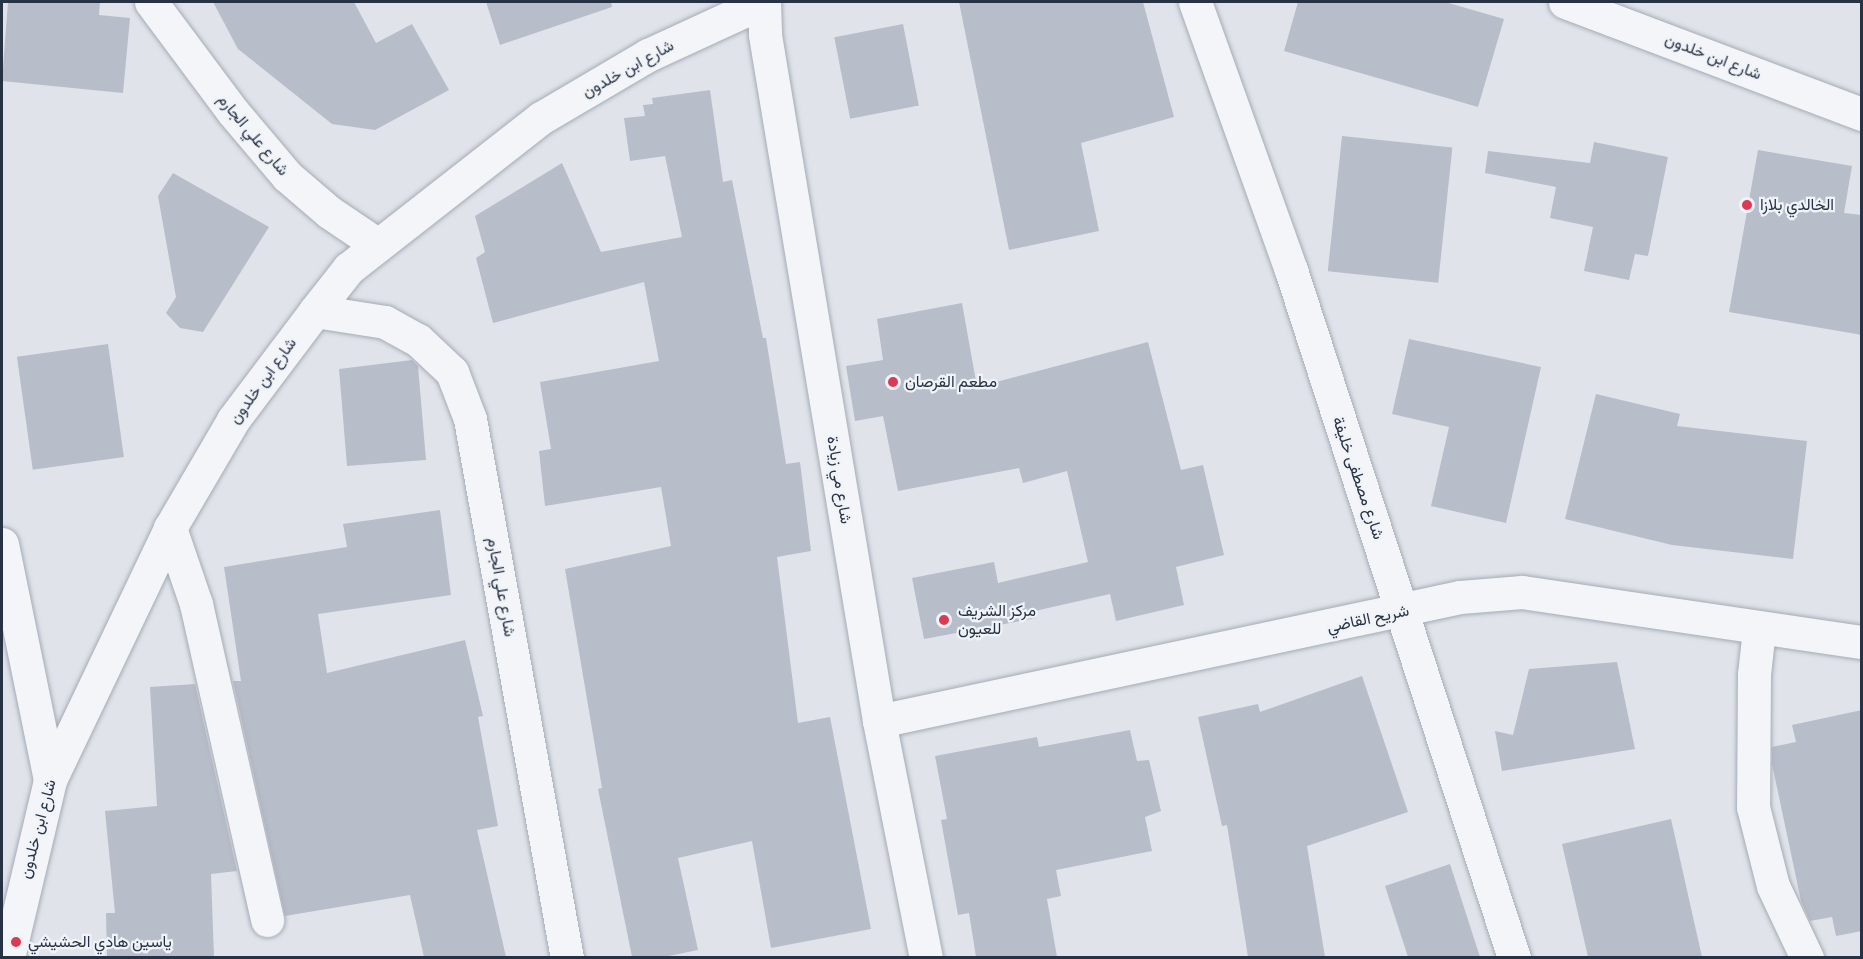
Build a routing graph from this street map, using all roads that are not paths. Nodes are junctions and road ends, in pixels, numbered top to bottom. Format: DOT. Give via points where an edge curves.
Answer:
graph roads {
  1 [pos="151,2"];
  2 [pos="763,2"];
  3 [pos="1195,2"];
  4 [pos="1565,2"];
  5 [pos="1862,114"];
  6 [pos="378,245"];
  7 [pos="315,310"];
  8 [pos="170,528"];
  9 [pos="2,544"];
  10 [pos="1403,612"];
  11 [pos="1759,629"];
  12 [pos="1862,642"];
  13 [pos="879,721"];
  14 [pos="50,780"];
  15 [pos="267,920"];
  16 [pos="8,957"];
  17 [pos="567,957"];
  18 [pos="926,957"];
  19 [pos="1514,957"];
  20 [pos="1807,957"];
  1 -- 6 [label="street, شارع علي الجارم" via="233,112 287,176 329,212"];
  2 -- 6 [label="street, شارع ابن خلدون" via="648,56 541,118"];
  2 -- 13 [label="street, شارع مي زيادة" via="765,35"];
  3 -- 10 [label="street, شارع مصطفى خليفة" via="1291,270"];
  4 -- 5 [label="street, شارع ابن خلدون"];
  6 -- 7 [label="street, شارع ابن خلدون" via="349,268"];
  7 -- 8 [label="street, شارع ابن خلدون" via="233,420"];
  7 -- 17 [label="street, شارع علي الجارم" via="385,322 418,340 452,372 470,419"];
  8 -- 14 [label="street, شارع ابن خلدون"];
  8 -- 15 [label="street" via="196,604"];
  9 -- 14 [label="street"];
  10 -- 11 [label="street, شريح القاضي" via="1460,597 1522,592"];
  10 -- 13 [label="street, شريح القاضي"];
  10 -- 19 [label="street, شارع مصطفى خليفة"];
  11 -- 12 [label="street, شريح القاضي"];
  11 -- 20 [label="street" via="1754,674 1753,807 1773,886"];
  13 -- 18 [label="street, شارع مي زيادة"];
  14 -- 16 [label="street, شارع ابن خلدون"];
}
